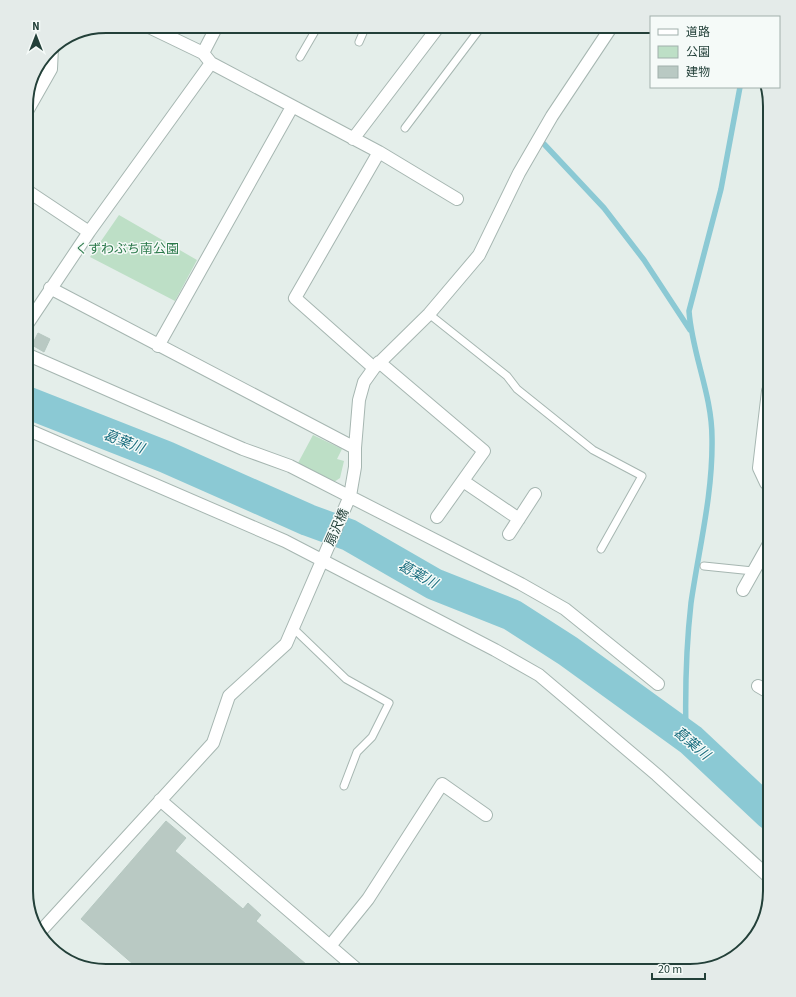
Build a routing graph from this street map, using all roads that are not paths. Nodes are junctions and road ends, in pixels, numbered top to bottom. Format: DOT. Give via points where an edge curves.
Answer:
graph roads {
  1 [pos="162,33"];
  2 [pos="212,33"];
  3 [pos="314,33"];
  4 [pos="363,33"];
  5 [pos="434,33"];
  6 [pos="477,33"];
  7 [pos="607,33"];
  8 [pos="359,42"];
  9 [pos="203,53"];
  10 [pos="52,57"];
  11 [pos="300,57"];
  12 [pos="211,63"];
  13 [pos="33,101"];
  14 [pos="292,107"];
  15 [pos="405,128"];
  16 [pos="353,139"];
  17 [pos="379,152"];
  18 [pos="33,195"];
  19 [pos="457,198"];
  20 [pos="89,232"];
  21 [pos="50,288"];
  22 [pos="429,314"];
  23 [pos="33,315"];
  24 [pos="158,346"];
  25 [pos="33,357"];
  26 [pos="376,365"];
  27 [pos="33,432"];
  28 [pos="763,434"];
  29 [pos="355,448"];
  30 [pos="763,477"];
  31 [pos="463,481"];
  32 [pos="535,494"];
  33 [pos="350,496"];
  34 [pos="437,517"];
  35 [pos="519,519"];
  36 [pos="509,534"];
  37 [pos="601,549"];
  38 [pos="763,554"];
  39 [pos="322,559"];
  40 [pos="704,566"];
  41 [pos="753,571"];
  42 [pos="743,590"];
  43 [pos="294,629"];
  44 [pos="658,684"];
  45 [pos="758,686"];
  46 [pos="763,689"];
  47 [pos="344,786"];
  48 [pos="160,800"];
  49 [pos="486,815"];
  50 [pos="763,872"];
  51 [pos="43,928"];
  52 [pos="330,946"];
  53 [pos="351,964"];
  1 -- 9 [label="street"];
  2 -- 9 [label="street"];
  3 -- 11 [label="lane"];
  4 -- 8 [label="lane"];
  5 -- 16 [label="street"];
  6 -- 15 [label="lane"];
  7 -- 22 [label="street, 扇沢橋" via="552,116 519,173 479,256"];
  9 -- 12 [label="street"];
  10 -- 13 [label="street" via="51,69"];
  12 -- 14 [label="street"];
  12 -- 20 [label="street"];
  14 -- 16 [label="street"];
  14 -- 24 [label="street"];
  16 -- 17 [label="street"];
  17 -- 19 [label="street"];
  17 -- 26 [label="street" via="295,298"];
  18 -- 20 [label="street"];
  20 -- 21 [label="street"];
  21 -- 23 [label="street"];
  21 -- 24 [label="street"];
  22 -- 26 [label="street, 扇沢橋"];
  22 -- 37 [label="lane" via="507,376 517,389 593,450 642,476"];
  24 -- 29 [label="street"];
  25 -- 33 [label="street" via="243,450 290,466"];
  26 -- 29 [label="street, 扇沢橋" via="364,382 359,400"];
  26 -- 31 [label="street" via="484,451"];
  27 -- 39 [label="street"];
  28 -- 30 [label="street" via="759,468"];
  29 -- 33 [label="street, 扇沢橋"];
  31 -- 34 [label="street"];
  31 -- 35 [label="street"];
  32 -- 35 [label="street"];
  33 -- 39 [label="street, 扇沢橋"];
  33 -- 44 [label="street" via="357,502 521,584 565,609"];
  35 -- 36 [label="street"];
  38 -- 41 [label="street"];
  39 -- 43 [label="street, 扇沢橋"];
  39 -- 50 [label="street" via="540,675 657,775"];
  40 -- 41 [label="lane"];
  41 -- 42 [label="street"];
  43 -- 47 [label="lane" via="346,679 389,702 372,737 357,752"];
  43 -- 48 [label="street, 扇沢橋" via="286,644 229,696 213,743"];
  45 -- 46 [label="street"];
  48 -- 51 [label="street, 扇沢橋"];
  48 -- 52 [label="street"];
  49 -- 52 [label="street" via="442,784 368,899"];
  52 -- 53 [label="street"];
}
